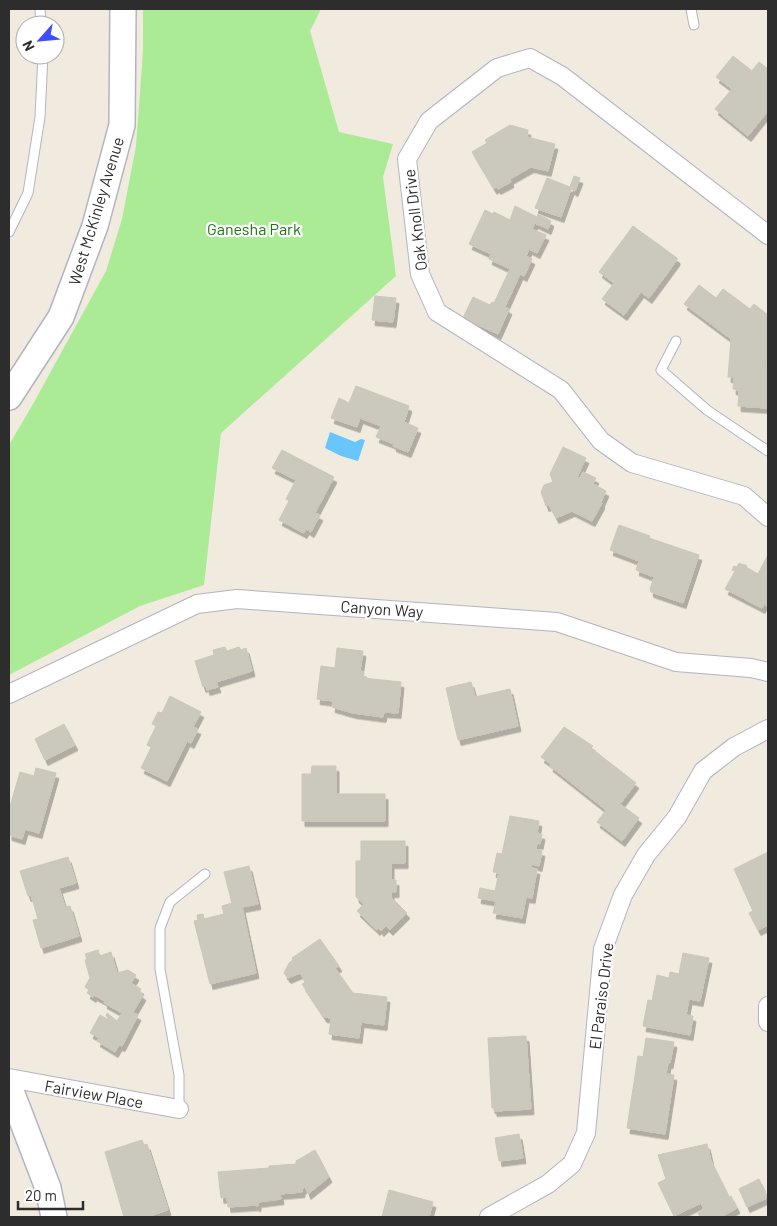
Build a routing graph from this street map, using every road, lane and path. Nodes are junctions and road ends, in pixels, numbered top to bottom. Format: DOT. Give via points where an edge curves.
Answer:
graph roads {
  1 [pos="123,9"];
  2 [pos="691,9"];
  3 [pos="694,25"];
  4 [pos="43,65"];
  5 [pos="9,232"];
  6 [pos="768,235"];
  7 [pos="676,342"];
  8 [pos="9,397"];
  9 [pos="768,451"];
  10 [pos="768,517"];
  11 [pos="768,672"];
  12 [pos="9,694"];
  13 [pos="768,729"];
  14 [pos="205,874"];
  15 [pos="768,1006"];
  16 [pos="768,1022"];
  17 [pos="9,1078"];
  18 [pos="9,1086"];
  19 [pos="179,1109"];
  20 [pos="54,1217"];
  21 [pos="489,1217"];
  1 -- 8 [label="main road, West McKinley Avenue" via="122,126 95,226 61,317"];
  2 -- 3 [label="lane"];
  4 -- 5 [label="lane" via="40,117 28,194"];
  6 -- 10 [label="street, Oak Knoll Drive" via="562,76 530,58 498,68 428,121 407,159 420,274 437,312 561,390 601,441 632,463 744,496"];
  7 -- 9 [label="lane" via="661,370 707,410"];
  11 -- 12 [label="street, Canyon Way" via="676,662 557,622 237,598 197,604"];
  13 -- 21 [label="street, El Paraiso Drive" via="734,747 703,771 678,817 646,855 623,895 603,949 586,1133 572,1164 548,1184"];
  14 -- 19 [label="lane" via="170,902 160,928 160,969 179,1075"];
  15 -- 16 [label="street"];
  17 -- 19 [label="street, Fairview Place"];
  18 -- 20 [label="main road" via="48,1188"];
}
